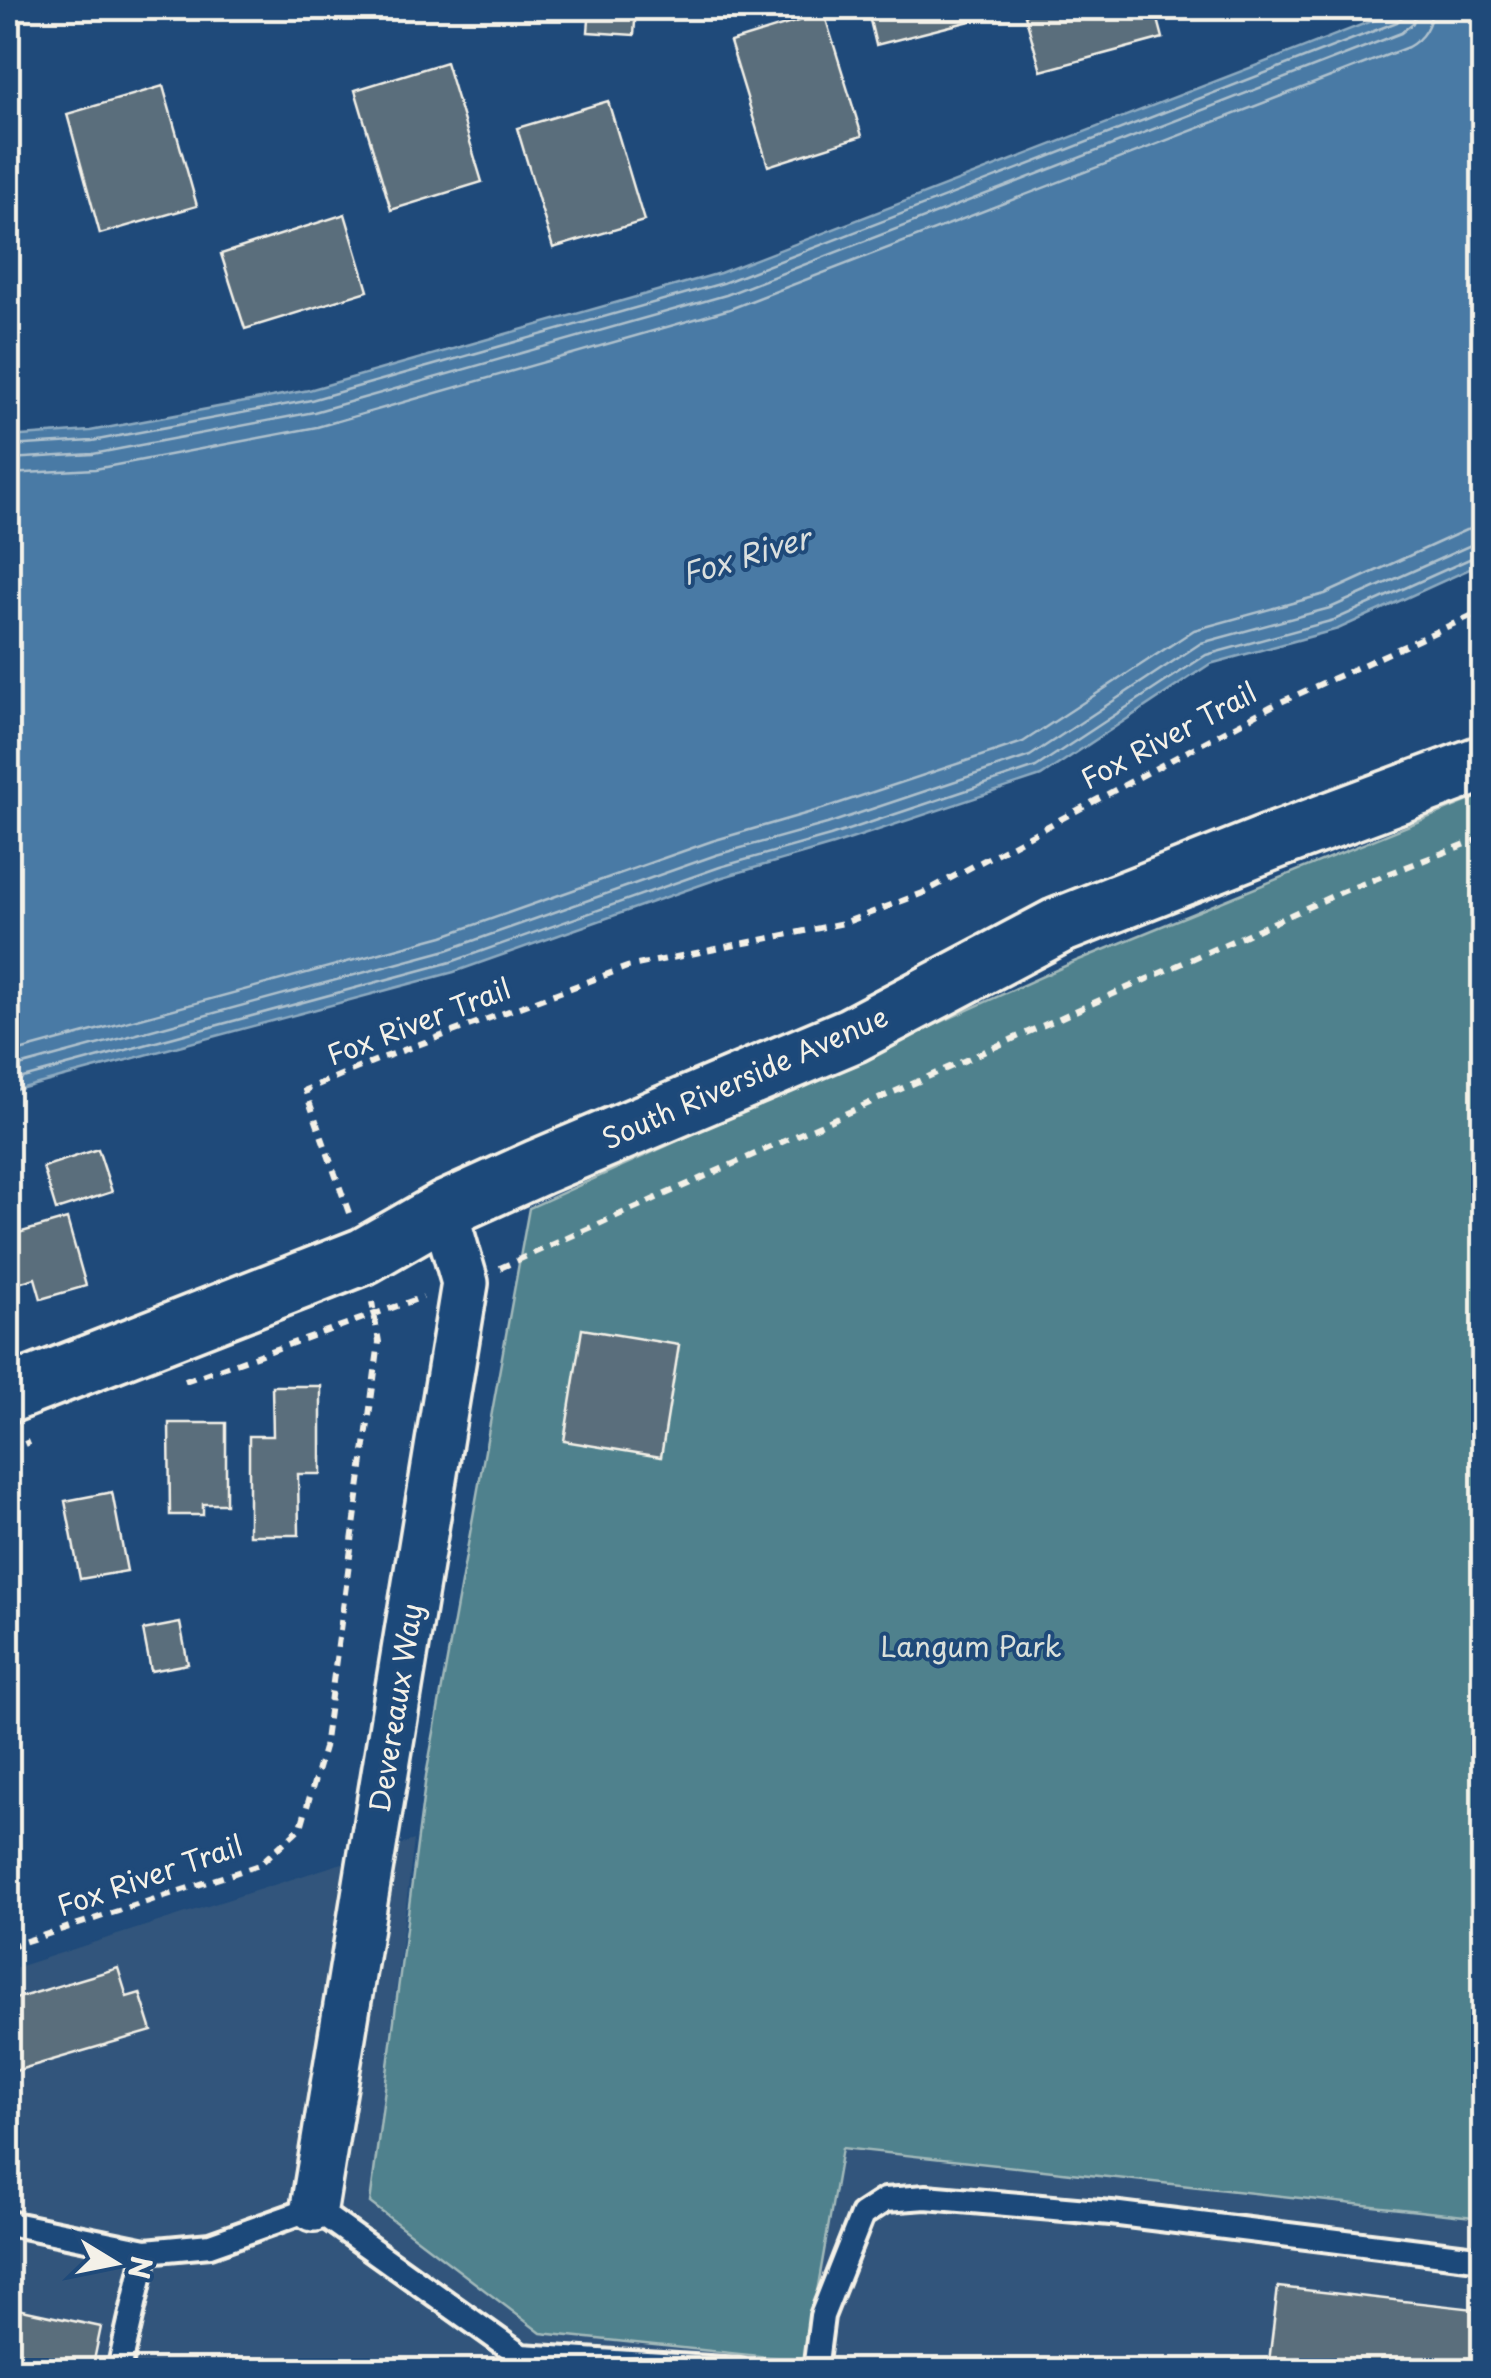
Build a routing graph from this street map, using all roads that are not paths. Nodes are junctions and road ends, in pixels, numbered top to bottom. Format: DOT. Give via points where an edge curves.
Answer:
graph roads {
  1 [pos="1484,763"];
  2 [pos="444,1210"];
  3 [pos="8,1395"];
  4 [pos="314,2208"];
  5 [pos="8,2223"];
  6 [pos="146,2251"];
  7 [pos="1484,2259"];
  8 [pos="529,2363"];
  9 [pos="119,2370"];
  10 [pos="740,2370"];
  11 [pos="815,2370"];
  1 -- 2 [label="main road, South Riverside Avenue" via="1058,926 852,1035"];
  2 -- 3 [label="main road, South Riverside Avenue" via="364,1256"];
  2 -- 4 [label="street, Devereaux Way" via="465,1283"];
  4 -- 6 [label="lane" via="210,2245"];
  4 -- 8 [label="lane"];
  5 -- 6 [label="lane"];
  6 -- 9 [label="lane"];
  7 -- 11 [label="lane" via="1111,2213 926,2197 886,2200 862,2215 822,2316"];
  8 -- 10 [label="lane"];
}
